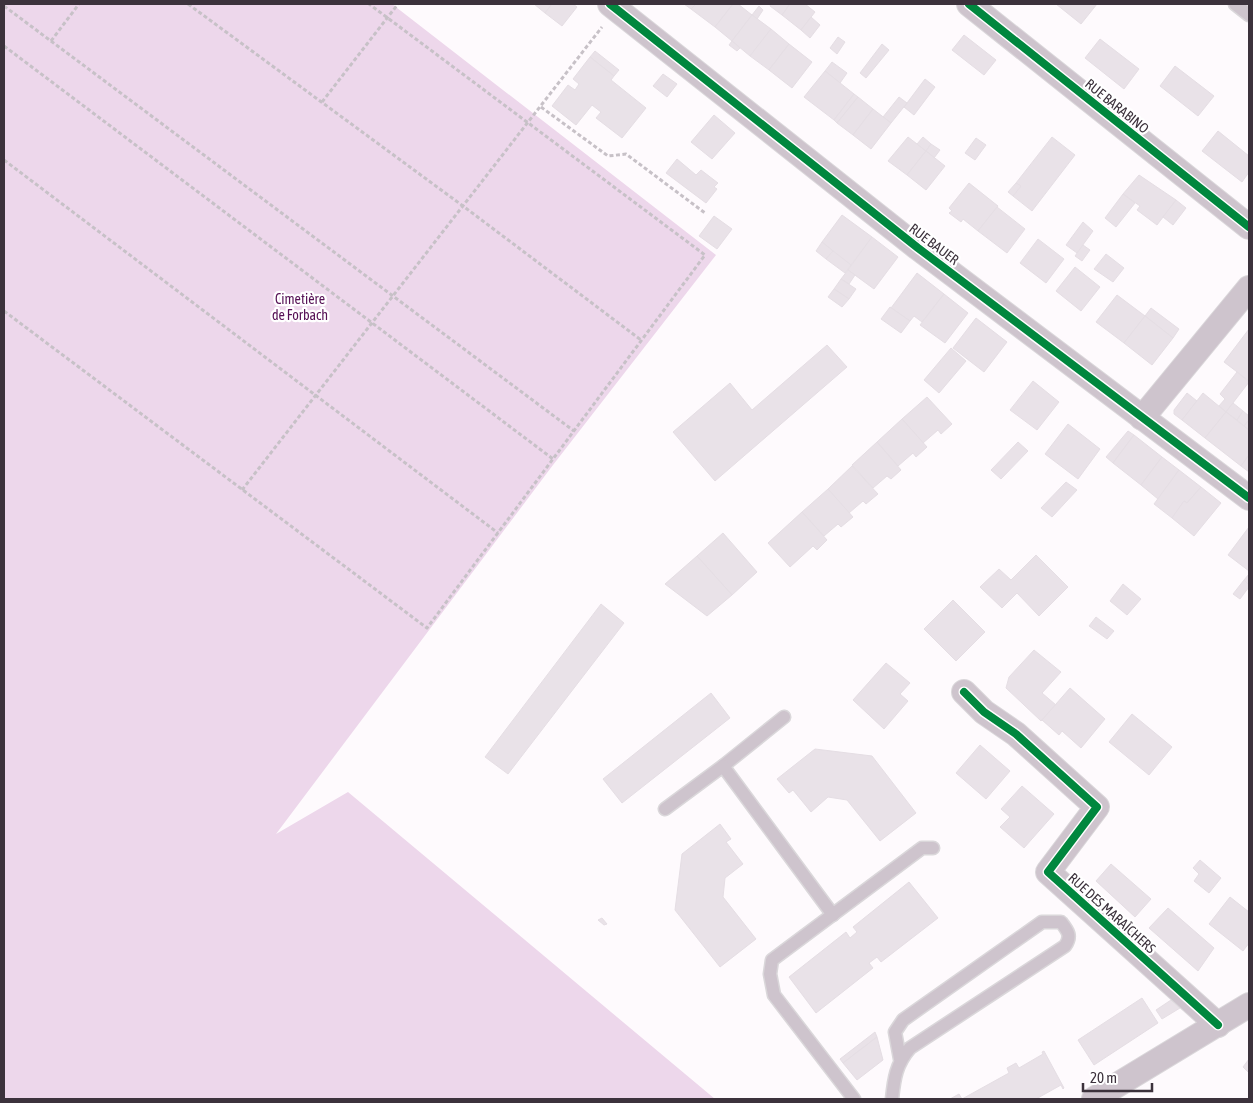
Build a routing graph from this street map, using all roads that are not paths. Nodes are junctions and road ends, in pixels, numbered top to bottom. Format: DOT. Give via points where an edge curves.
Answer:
graph roads {
  1 [pos="969,4"];
  2 [pos="1235,4"];
  3 [pos="613,6"];
  4 [pos="1249,15"];
  5 [pos="1249,228"];
  6 [pos="1249,288"];
  7 [pos="1142,418"];
  8 [pos="1249,498"];
  9 [pos="964,692"];
  10 [pos="784,717"];
  11 [pos="723,766"];
  12 [pos="665,809"];
  13 [pos="933,848"];
  14 [pos="833,915"];
  15 [pos="1249,1005"];
  16 [pos="1218,1025"];
  17 [pos="900,1059"];
  18 [pos="854,1099"];
  19 [pos="892,1099"];
  20 [pos="1094,1099"];
  1 -- 5 [label="street, RUE BARABINO"];
  2 -- 4 [label="lane"];
  3 -- 7 [label="street, RUE BAUER" via="918,248"];
  6 -- 7 [label="street"];
  7 -- 8 [label="street, RUE BAUER"];
  9 -- 16 [label="street, RUE DES MARAÎCHERS" via="1097,807 1048,872"];
  10 -- 11 [label="lane"];
  11 -- 12 [label="lane"];
  11 -- 14 [label="lane"];
  13 -- 14 [label="lane" via="922,848"];
  14 -- 18 [label="lane" via="772,960 770,974 774,995"];
  15 -- 16 [label="street"];
  16 -- 20 [label="street"];
  17 -- 17 [label="lane" via="910,1048 1065,946 1069,933 1061,922 1042,922 903,1020 895,1032"];
  17 -- 19 [label="lane"];
}
